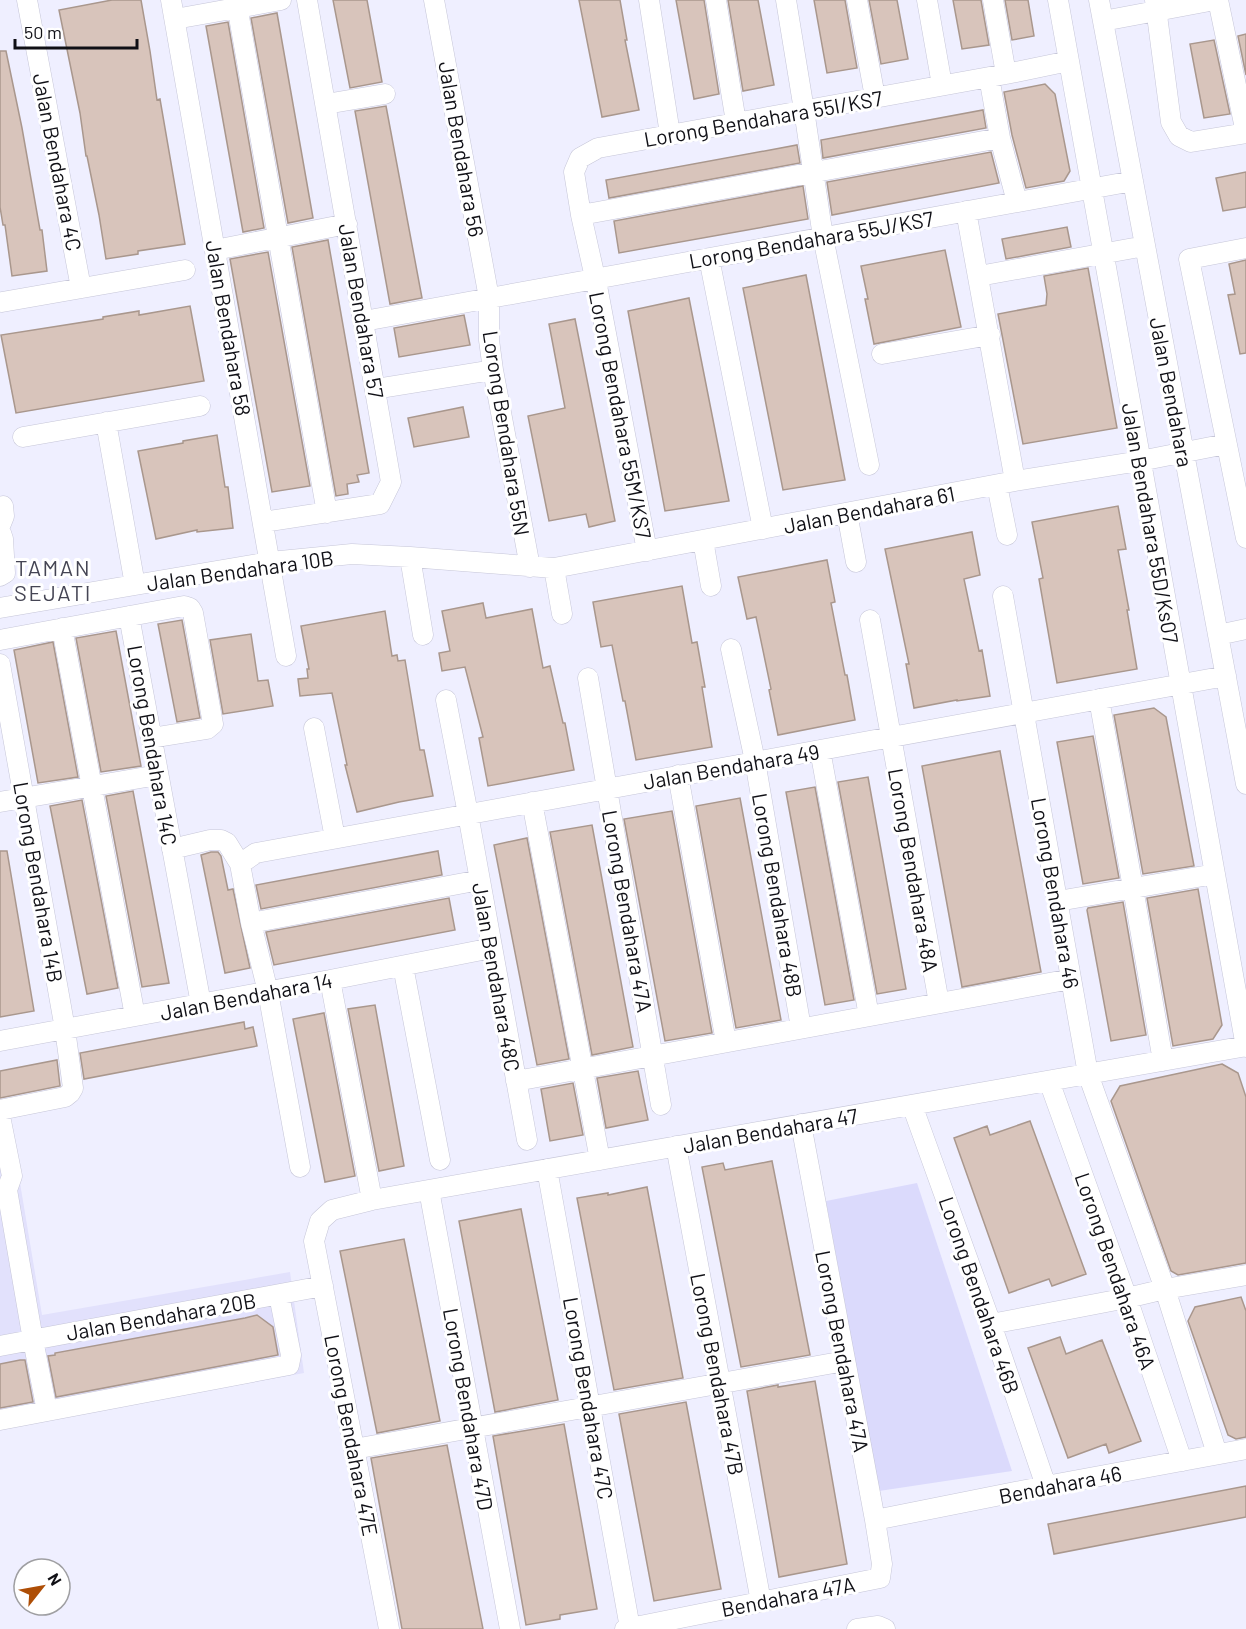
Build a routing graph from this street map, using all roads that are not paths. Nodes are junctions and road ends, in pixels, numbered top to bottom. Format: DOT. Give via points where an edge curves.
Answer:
graph roads {
  1 [pos="27,0"];
  2 [pos="281,0"];
  3 [pos="308,0"];
  4 [pos="434,0"];
  5 [pos="649,0"];
  6 [pos="716,0"];
  7 [pos="786,0"];
  8 [pos="857,0"];
  9 [pos="927,0"];
  10 [pos="993,0"];
  11 [pos="1058,0"];
  12 [pos="1099,0"];
  13 [pos="1216,0"];
  14 [pos="237,4"];
  15 [pos="1156,5"];
  16 [pos="173,10"];
  17 [pos="1103,21"];
  18 [pos="1069,61"];
  19 [pos="1239,66"];
  20 [pos="998,75"];
  21 [pos="942,85"];
  22 [pos="386,94"];
  23 [pos="875,97"];
  24 [pos="326,104"];
  25 [pos="804,110"];
  26 [pos="736,122"];
  27 [pos="1246,133"];
  28 [pos="670,134"];
  29 [pos="1000,138"];
  30 [pos="813,172"];
  31 [pos="1133,181"];
  32 [pos="1091,188"];
  33 [pos="1017,202"];
  34 [pos="966,211"];
  35 [pos="581,215"];
  36 [pos="347,224"];
  37 [pos="278,237"];
  38 [pos="823,237"];
  39 [pos="1145,246"];
  40 [pos="1246,248"];
  41 [pos="215,250"];
  42 [pos="1102,253"];
  43 [pos="709,258"];
  44 [pos="186,270"];
  45 [pos="979,276"];
  46 [pos="596,279"];
  47 [pos="81,288"];
  48 [pos="489,298"];
  49 [pos="2,302"];
  50 [pos="364,321"];
  51 [pos="990,335"];
  52 [pos="882,354"];
  53 [pos="493,370"];
  54 [pos="375,389"];
  55 [pos="200,406"];
  56 [pos="106,422"];
  57 [pos="23,436"];
  58 [pos="1226,444"];
  59 [pos="1184,452"];
  60 [pos="1140,461"];
  61 [pos="868,465"];
  62 [pos="1006,483"];
  63 [pos="0,507"];
  64 [pos="327,513"];
  65 [pos="847,513"];
  66 [pos="263,522"];
  67 [pos="0,528"];
  68 [pos="763,529"];
  69 [pos="1007,535"];
  70 [pos="1246,538"];
  71 [pos="704,540"];
  72 [pos="646,551"];
  73 [pos="410,557"];
  74 [pos="270,562"];
  75 [pos="856,562"];
  76 [pos="530,567"];
  77 [pos="554,568"];
  78 [pos="0,576"];
  79 [pos="135,585"];
  80 [pos="711,586"];
  81 [pos="1003,596"];
  82 [pos="0,608"];
  83 [pos="562,614"];
  84 [pos="129,616"];
  85 [pos="870,620"];
  86 [pos="62,628"];
  87 [pos="1246,629"];
  88 [pos="423,635"];
  89 [pos="1218,635"];
  90 [pos="0,640"];
  91 [pos="731,649"];
  92 [pos="286,656"];
  93 [pos="0,663"];
  94 [pos="1226,676"];
  95 [pos="588,678"];
  96 [pos="1180,684"];
  97 [pos="446,699"];
  98 [pos="1099,699"];
  99 [pos="1024,712"];
  100 [pos="314,728"];
  101 [pos="890,737"];
  102 [pos="152,738"];
  103 [pos="820,750"];
  104 [pos="755,761"];
  105 [pos="158,775"];
  106 [pos="678,776"];
  107 [pos="1246,784"];
  108 [pos="92,786"];
  109 [pos="608,788"];
  110 [pos="24,798"];
  111 [pos="0,802"];
  112 [pos="532,802"];
  113 [pos="468,814"];
  114 [pos="335,838"];
  115 [pos="172,849"];
  116 [pos="240,864"];
  117 [pos="1215,874"];
  118 [pos="480,880"];
  119 [pos="1133,888"];
  120 [pos="1058,901"];
  121 [pos="251,923"];
  122 [pos="492,948"];
  123 [pos="403,966"];
  124 [pos="1071,979"];
  125 [pos="330,980"];
  126 [pos="268,992"];
  127 [pos="939,1003"];
  128 [pos="201,1004"];
  129 [pos="135,1016"];
  130 [pos="869,1016"];
  131 [pos="801,1028"];
  132 [pos="65,1029"];
  133 [pos="0,1041"];
  134 [pos="726,1042"];
  135 [pos="1246,1046"];
  136 [pos="653,1056"];
  137 [pos="1163,1060"];
  138 [pos="583,1068"];
  139 [pos="1088,1074"];
  140 [pos="516,1081"];
  141 [pos="1049,1081"];
  142 [pos="661,1105"];
  143 [pos="912,1105"];
  144 [pos="0,1110"];
  145 [pos="0,1116"];
  146 [pos="801,1124"];
  147 [pos="527,1140"];
  148 [pos="676,1146"];
  149 [pos="440,1160"];
  150 [pos="600,1160"];
  151 [pos="300,1167"];
  152 [pos="547,1169"];
  153 [pos="429,1190"];
  154 [pos="4,1191"];
  155 [pos="372,1200"];
  156 [pos="314,1241"];
  157 [pos="1246,1275"];
  158 [pos="323,1286"];
  159 [pos="1165,1288"];
  160 [pos="279,1294"];
  161 [pos="1127,1298"];
  162 [pos="991,1324"];
  163 [pos="33,1340"];
  164 [pos="0,1346"];
  165 [pos="845,1361"];
  166 [pos="720,1383"];
  167 [pos="590,1406"];
  168 [pos="47,1411"];
  169 [pos="0,1420"];
  170 [pos="473,1427"];
  171 [pos="354,1449"];
  172 [pos="1246,1449"];
  173 [pos="1217,1455"];
  174 [pos="1182,1461"];
  175 [pos="1046,1486"];
  176 [pos="875,1520"];
  177 [pos="880,1578"];
  178 [pos="761,1602"];
  179 [pos="637,1628"];
  180 [pos="389,1629"];
  181 [pos="510,1629"];
  182 [pos="857,1629"];
  183 [pos="885,1629"];
  1 -- 47 [label="street, Jalan Bendahara 4C"];
  2 -- 14 [label="street"];
  3 -- 24 [label="street, Jalan Bendahara 57"];
  4 -- 48 [label="street, Jalan Bendahara 56"];
  5 -- 28 [label="street"];
  6 -- 26 [label="street"];
  7 -- 25 [label="street"];
  8 -- 23 [label="street"];
  9 -- 21 [label="street"];
  10 -- 20 [label="street"];
  11 -- 18 [label="street, Jalan Bendahara 55D/Ks07"];
  12 -- 17 [label="street, Jalan Bendahara"];
  13 -- 15 [label="street"];
  13 -- 19 [label="street"];
  14 -- 16 [label="street"];
  14 -- 37 [label="street"];
  15 -- 17 [label="street"];
  15 -- 27 [label="street" via="1171,122 1179,136 1191,142"];
  16 -- 41 [label="street, Jalan Bendahara 58"];
  17 -- 31 [label="street, Jalan Bendahara"];
  18 -- 20 [label="street, Lorong Bendahara 55I/KS7"];
  18 -- 32 [label="street, Jalan Bendahara 55D/Ks07"];
  19 -- 27 [label="street"];
  20 -- 21 [label="street, Lorong Bendahara 55I/KS7"];
  20 -- 29 [label="street"];
  21 -- 23 [label="street, Lorong Bendahara 55I/KS7"];
  22 -- 24 [label="street"];
  23 -- 25 [label="street, Lorong Bendahara 55I/KS7"];
  24 -- 36 [label="street, Jalan Bendahara 57"];
  25 -- 26 [label="street, Lorong Bendahara 55I/KS7"];
  25 -- 30 [label="street"];
  26 -- 28 [label="street, Lorong Bendahara 55I/KS7"];
  28 -- 35 [label="street, Lorong Bendahara 55I/KS7" via="598,148 580,158 574,172"];
  29 -- 30 [label="street"];
  29 -- 33 [label="street"];
  30 -- 35 [label="street"];
  30 -- 38 [label="street"];
  31 -- 32 [label="street, Lorong Bendahara 55J/KS7"];
  31 -- 39 [label="street, Jalan Bendahara"];
  32 -- 33 [label="street, Lorong Bendahara 55J/KS7"];
  32 -- 42 [label="street, Jalan Bendahara 55D/Ks07"];
  33 -- 34 [label="street, Lorong Bendahara 55J/KS7"];
  34 -- 38 [label="street, Lorong Bendahara 55J/KS7"];
  34 -- 45 [label="street"];
  35 -- 46 [label="street, Lorong Bendahara 55I/KS7"];
  36 -- 37 [label="street"];
  36 -- 50 [label="street, Jalan Bendahara 57"];
  37 -- 41 [label="street"];
  37 -- 64 [label="street"];
  38 -- 43 [label="street, Lorong Bendahara 55J/KS7"];
  38 -- 61 [label="street"];
  39 -- 42 [label="street"];
  39 -- 59 [label="street, Jalan Bendahara"];
  40 -- 58 [label="street" via="1189,259"];
  41 -- 66 [label="street, Jalan Bendahara 58"];
  42 -- 45 [label="street"];
  42 -- 60 [label="street, Jalan Bendahara 55D/Ks07"];
  43 -- 46 [label="street, Lorong Bendahara 55J/KS7"];
  43 -- 68 [label="street"];
  44 -- 47 [label="street"];
  45 -- 51 [label="street"];
  46 -- 48 [label="street, Lorong Bendahara 55J/KS7"];
  46 -- 72 [label="street, Lorong Bendahara 55M/KS7"];
  47 -- 49 [label="street"];
  48 -- 50 [label="street, Lorong Bendahara 55J/KS7"];
  48 -- 53 [label="street, Lorong Bendahara 55N"];
  50 -- 54 [label="street, Jalan Bendahara 57"];
  51 -- 52 [label="street"];
  51 -- 62 [label="street"];
  53 -- 54 [label="street"];
  53 -- 76 [label="street, Lorong Bendahara 55N"];
  54 -- 64 [label="street, Jalan Bendahara 57" via="391,482 380,504"];
  55 -- 56 [label="street"];
  56 -- 57 [label="street"];
  56 -- 79 [label="street"];
  58 -- 59 [label="street, Jalan Bendahara 61"];
  58 -- 70 [label="street"];
  59 -- 60 [label="street, Jalan Bendahara 61"];
  59 -- 89 [label="street, Jalan Bendahara"];
  60 -- 62 [label="street, Jalan Bendahara 61"];
  60 -- 96 [label="street, Jalan Bendahara 55D/Ks07"];
  62 -- 65 [label="street, Jalan Bendahara 61"];
  62 -- 69 [label="street"];
  63 -- 67 [label="street" via="3,506 4,516"];
  64 -- 66 [label="street, Jalan Bendahara 57"];
  65 -- 68 [label="street, Jalan Bendahara 61"];
  65 -- 75 [label="street"];
  66 -- 74 [label="street, Jalan Bendahara 58"];
  67 -- 78 [label="street" via="5,563 5,573"];
  68 -- 71 [label="street, Jalan Bendahara 61"];
  71 -- 72 [label="street, Jalan Bendahara 61"];
  71 -- 80 [label="street"];
  72 -- 77 [label="street, Jalan Bendahara 61"];
  73 -- 74 [label="street, Jalan Bendahara 10B" via="352,554"];
  73 -- 76 [label="street, Jalan Bendahara 10B"];
  73 -- 88 [label="street"];
  74 -- 79 [label="street, Jalan Bendahara 10B"];
  74 -- 92 [label="street, Jalan Bendahara 58"];
  76 -- 77 [label="street, Jalan Bendahara 10B"];
  77 -- 83 [label="street"];
  79 -- 82 [label="street, Jalan Bendahara 10B"];
  81 -- 99 [label="street, Lorong Bendahara 46"];
  84 -- 86 [label="street, Lorong Bendahara 14C"];
  84 -- 102 [label="street, Lorong Bendahara 14C"];
  84 -- 102 [label="street" via="184,606 193,613 213,724 207,729"];
  85 -- 101 [label="street, Lorong Bendahara 48A"];
  86 -- 90 [label="street, Lorong Bendahara 14C"];
  86 -- 108 [label="street"];
  87 -- 89 [label="street"];
  89 -- 94 [label="street, Jalan Bendahara"];
  91 -- 104 [label="street, Lorong Bendahara 48B"];
  93 -- 110 [label="street, Lorong Bendahara 14B"];
  94 -- 96 [label="street, Jalan Bendahara 49"];
  94 -- 107 [label="street, Jalan Bendahara"];
  95 -- 109 [label="street, Lorong Bendahara 47A"];
  96 -- 98 [label="street, Jalan Bendahara 49"];
  96 -- 117 [label="street, Jalan Bendahara 55D/Ks07"];
  97 -- 113 [label="street, Jalan Bendahara 48C"];
  98 -- 99 [label="street, Jalan Bendahara 49"];
  98 -- 119 [label="street"];
  99 -- 101 [label="street, Jalan Bendahara 49"];
  99 -- 120 [label="street, Lorong Bendahara 46"];
  100 -- 114 [label="street"];
  101 -- 103 [label="street, Jalan Bendahara 49"];
  101 -- 127 [label="street, Lorong Bendahara 48A"];
  102 -- 105 [label="street, Lorong Bendahara 14C"];
  103 -- 104 [label="street, Jalan Bendahara 49"];
  103 -- 130 [label="street"];
  104 -- 106 [label="street, Jalan Bendahara 49"];
  104 -- 131 [label="street, Lorong Bendahara 48B"];
  105 -- 108 [label="street"];
  105 -- 115 [label="street, Lorong Bendahara 14C"];
  106 -- 109 [label="street, Jalan Bendahara 49"];
  106 -- 134 [label="street"];
  108 -- 110 [label="street"];
  108 -- 129 [label="street"];
  109 -- 112 [label="street, Jalan Bendahara 49"];
  109 -- 136 [label="street, Lorong Bendahara 47A"];
  110 -- 111 [label="street"];
  110 -- 132 [label="street, Lorong Bendahara 14B"];
  112 -- 113 [label="street, Jalan Bendahara 49"];
  112 -- 138 [label="street"];
  113 -- 114 [label="street, Jalan Bendahara 49"];
  113 -- 118 [label="street, Jalan Bendahara 48C"];
  114 -- 116 [label="street, Jalan Bendahara 49" via="256,853"];
  115 -- 116 [label="street" via="221,840"];
  115 -- 128 [label="street, Lorong Bendahara 14C"];
  116 -- 121 [label="street"];
  117 -- 119 [label="street"];
  117 -- 135 [label="street, Jalan Bendahara 55D/Ks07"];
  118 -- 121 [label="street"];
  118 -- 122 [label="street, Jalan Bendahara 48C"];
  119 -- 120 [label="street"];
  119 -- 137 [label="street"];
  120 -- 124 [label="street, Lorong Bendahara 46"];
  121 -- 126 [label="street"];
  122 -- 123 [label="street, Jalan Bendahara 14"];
  122 -- 140 [label="street, Jalan Bendahara 48C"];
  123 -- 125 [label="street, Jalan Bendahara 14"];
  123 -- 149 [label="street"];
  124 -- 127 [label="street"];
  124 -- 139 [label="street, Lorong Bendahara 46"];
  125 -- 126 [label="street, Jalan Bendahara 14"];
  125 -- 155 [label="street"];
  126 -- 128 [label="street, Jalan Bendahara 14"];
  126 -- 151 [label="street"];
  127 -- 130 [label="street"];
  128 -- 129 [label="street, Jalan Bendahara 14"];
  129 -- 132 [label="street, Jalan Bendahara 14"];
  130 -- 131 [label="street"];
  131 -- 134 [label="street"];
  132 -- 133 [label="street, Jalan Bendahara 14"];
  132 -- 144 [label="street, Lorong Bendahara 14B" via="73,1088 70,1093"];
  134 -- 136 [label="street"];
  135 -- 137 [label="street, Jalan Bendahara 47"];
  136 -- 138 [label="street"];
  136 -- 142 [label="street, Lorong Bendahara 47A"];
  137 -- 139 [label="street, Jalan Bendahara 47"];
  138 -- 140 [label="street"];
  138 -- 150 [label="street"];
  139 -- 141 [label="street, Jalan Bendahara 47"];
  139 -- 159 [label="street, Lorong Bendahara 46"];
  140 -- 147 [label="street, Jalan Bendahara 48C"];
  141 -- 143 [label="street, Jalan Bendahara 47"];
  141 -- 161 [label="street, Lorong Bendahara 46A"];
  143 -- 146 [label="street, Jalan Bendahara 47"];
  143 -- 162 [label="street, Lorong Bendahara 46B"];
  145 -- 154 [label="street" via="12,1176"];
  146 -- 148 [label="street, Jalan Bendahara 47"];
  146 -- 165 [label="street, Lorong Bendahara 47A"];
  148 -- 150 [label="street, Jalan Bendahara 47"];
  148 -- 166 [label="street, Lorong Bendahara 47B"];
  150 -- 152 [label="street, Jalan Bendahara 47"];
  152 -- 153 [label="street, Jalan Bendahara 47"];
  152 -- 167 [label="street, Lorong Bendahara 47C"];
  153 -- 155 [label="street, Jalan Bendahara 47"];
  153 -- 170 [label="street, Lorong Bendahara 47D"];
  154 -- 163 [label="street"];
  155 -- 156 [label="street, Jalan Bendahara 47" via="332,1210 320,1221"];
  156 -- 158 [label="street, Lorong Bendahara 47E"];
  157 -- 159 [label="street"];
  158 -- 160 [label="street, Jalan Bendahara 20B"];
  158 -- 171 [label="street, Lorong Bendahara 47E"];
  159 -- 161 [label="street"];
  159 -- 173 [label="street, Lorong Bendahara 46"];
  160 -- 163 [label="street, Jalan Bendahara 20B"];
  160 -- 168 [label="street" via="291,1355 289,1365"];
  161 -- 162 [label="street"];
  161 -- 174 [label="street, Lorong Bendahara 46A"];
  162 -- 175 [label="street, Lorong Bendahara 46B"];
  163 -- 164 [label="street, Jalan Bendahara 20B"];
  163 -- 168 [label="street"];
  165 -- 166 [label="street"];
  165 -- 176 [label="street, Lorong Bendahara 47A"];
  166 -- 167 [label="street"];
  166 -- 178 [label="street, Lorong Bendahara 47B"];
  167 -- 170 [label="street"];
  167 -- 179 [label="street, Lorong Bendahara 47C"];
  168 -- 169 [label="street"];
  170 -- 171 [label="street"];
  170 -- 181 [label="street, Lorong Bendahara 47D"];
  171 -- 180 [label="street, Lorong Bendahara 47E"];
  172 -- 173 [label="street, Bendahara 46"];
  173 -- 174 [label="street, Bendahara 46"];
  174 -- 175 [label="street, Bendahara 46"];
  175 -- 176 [label="street, Bendahara 46"];
  176 -- 177 [label="street, Lorong Bendahara 47A" via="882,1564"];
  177 -- 178 [label="street, Bendahara 47A"];
  178 -- 179 [label="street, Bendahara 47A"];
  182 -- 183 [label="street"];
}
